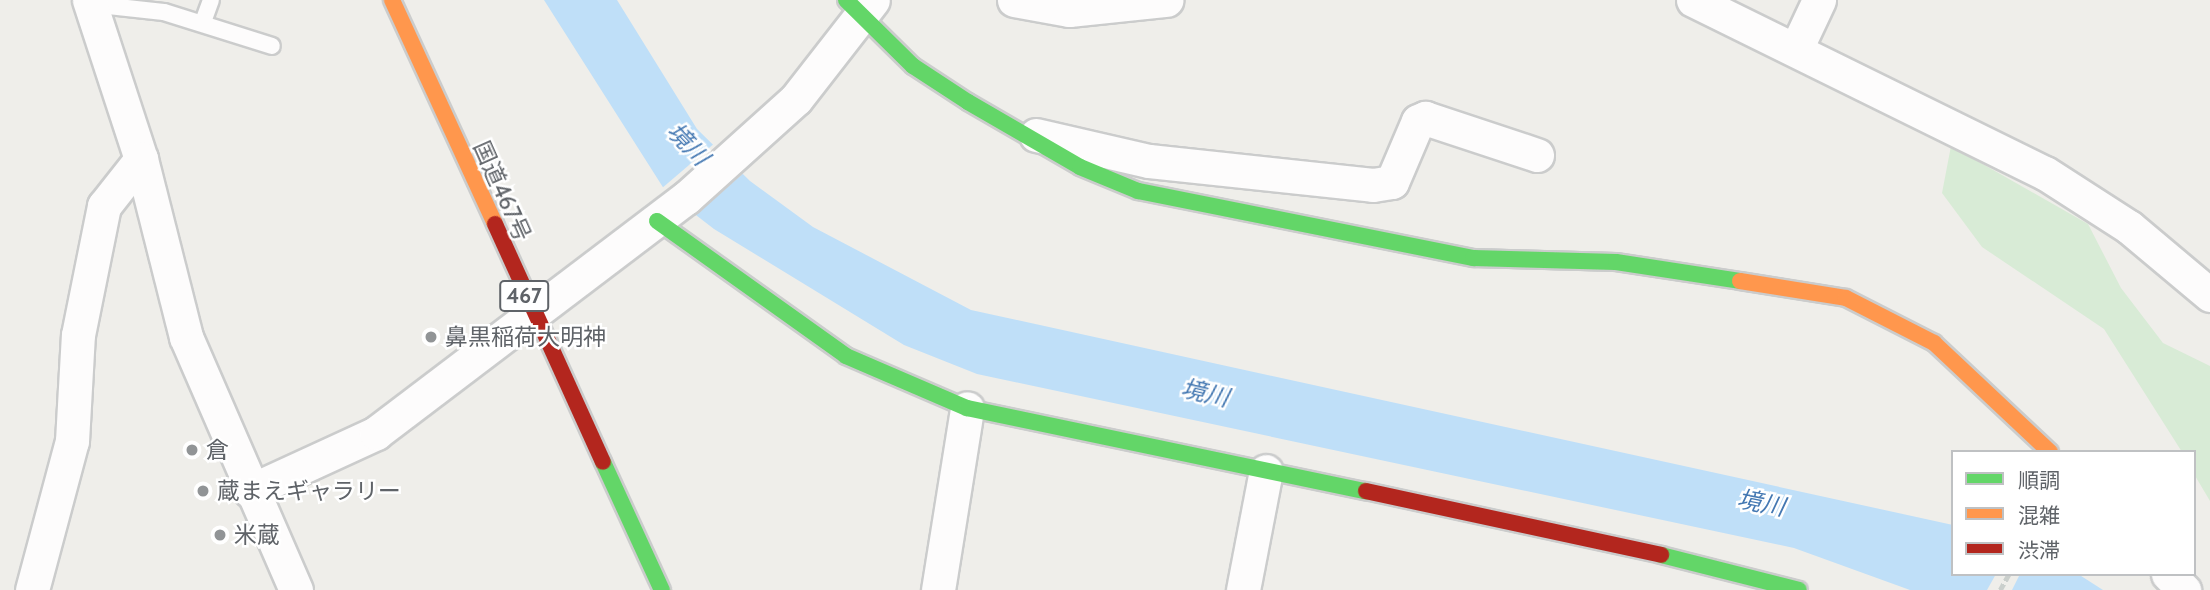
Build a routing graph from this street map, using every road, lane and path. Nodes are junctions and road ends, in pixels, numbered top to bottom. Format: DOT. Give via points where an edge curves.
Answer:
graph roads {
  1 [pos="211,0"];
  2 [pos="392,0"];
  3 [pos="1014,0"];
  4 [pos="1166,0"];
  5 [pos="1693,0"];
  6 [pos="1819,0"];
  7 [pos="90,2"];
  8 [pos="860,7"];
  9 [pos="203,22"];
  10 [pos="272,46"];
  11 [pos="1797,47"];
  12 [pos="1013,130"];
  13 [pos="1537,155"];
  14 [pos="141,159"];
  15 [pos="657,221"];
  16 [pos="2210,295"];
  17 [pos="531,313"];
  18 [pos="967,408"];
  19 [pos="2048,450"];
  20 [pos="1266,471"];
  21 [pos="250,491"];
  22 [pos="1697,576"];
  23 [pos="2170,576"];
  24 [pos="32,590"];
  25 [pos="296,590"];
  26 [pos="662,590"];
  27 [pos="937,590"];
  28 [pos="1243,590"];
  29 [pos="1798,590"];
  30 [pos="2184,590"];
  1 -- 9 [label="lane"];
  2 -- 17 [label="main road, 国道467号 / 467"];
  3 -- 4 [label="street" via="1069,10"];
  5 -- 11 [label="street"];
  6 -- 11 [label="street"];
  7 -- 9 [label="lane"];
  7 -- 14 [label="street"];
  8 -- 12 [label="main road" via="913,66"];
  8 -- 15 [label="street" via="748,148"];
  9 -- 10 [label="lane"];
  11 -- 16 [label="street" via="2045,173 2129,227"];
  12 -- 13 [label="street" via="1149,161 1373,186 1392,182 1418,121 1425,118"];
  12 -- 19 [label="main road" via="1138,191 1473,258 1616,262 1846,298 1934,343"];
  14 -- 21 [label="street" via="186,337"];
  14 -- 24 [label="street" via="104,206 78,335 72,441"];
  15 -- 17 [label="street"];
  15 -- 18 [label="main road" via="846,356"];
  17 -- 21 [label="street" via="376,433"];
  17 -- 26 [label="main road, 国道467号 / 467"];
  18 -- 20 [label="main road"];
  18 -- 27 [label="street"];
  20 -- 22 [label="main road"];
  20 -- 28 [label="street"];
  21 -- 25 [label="street"];
  22 -- 29 [label="main road"];
  23 -- 30 [label="street"];
}
